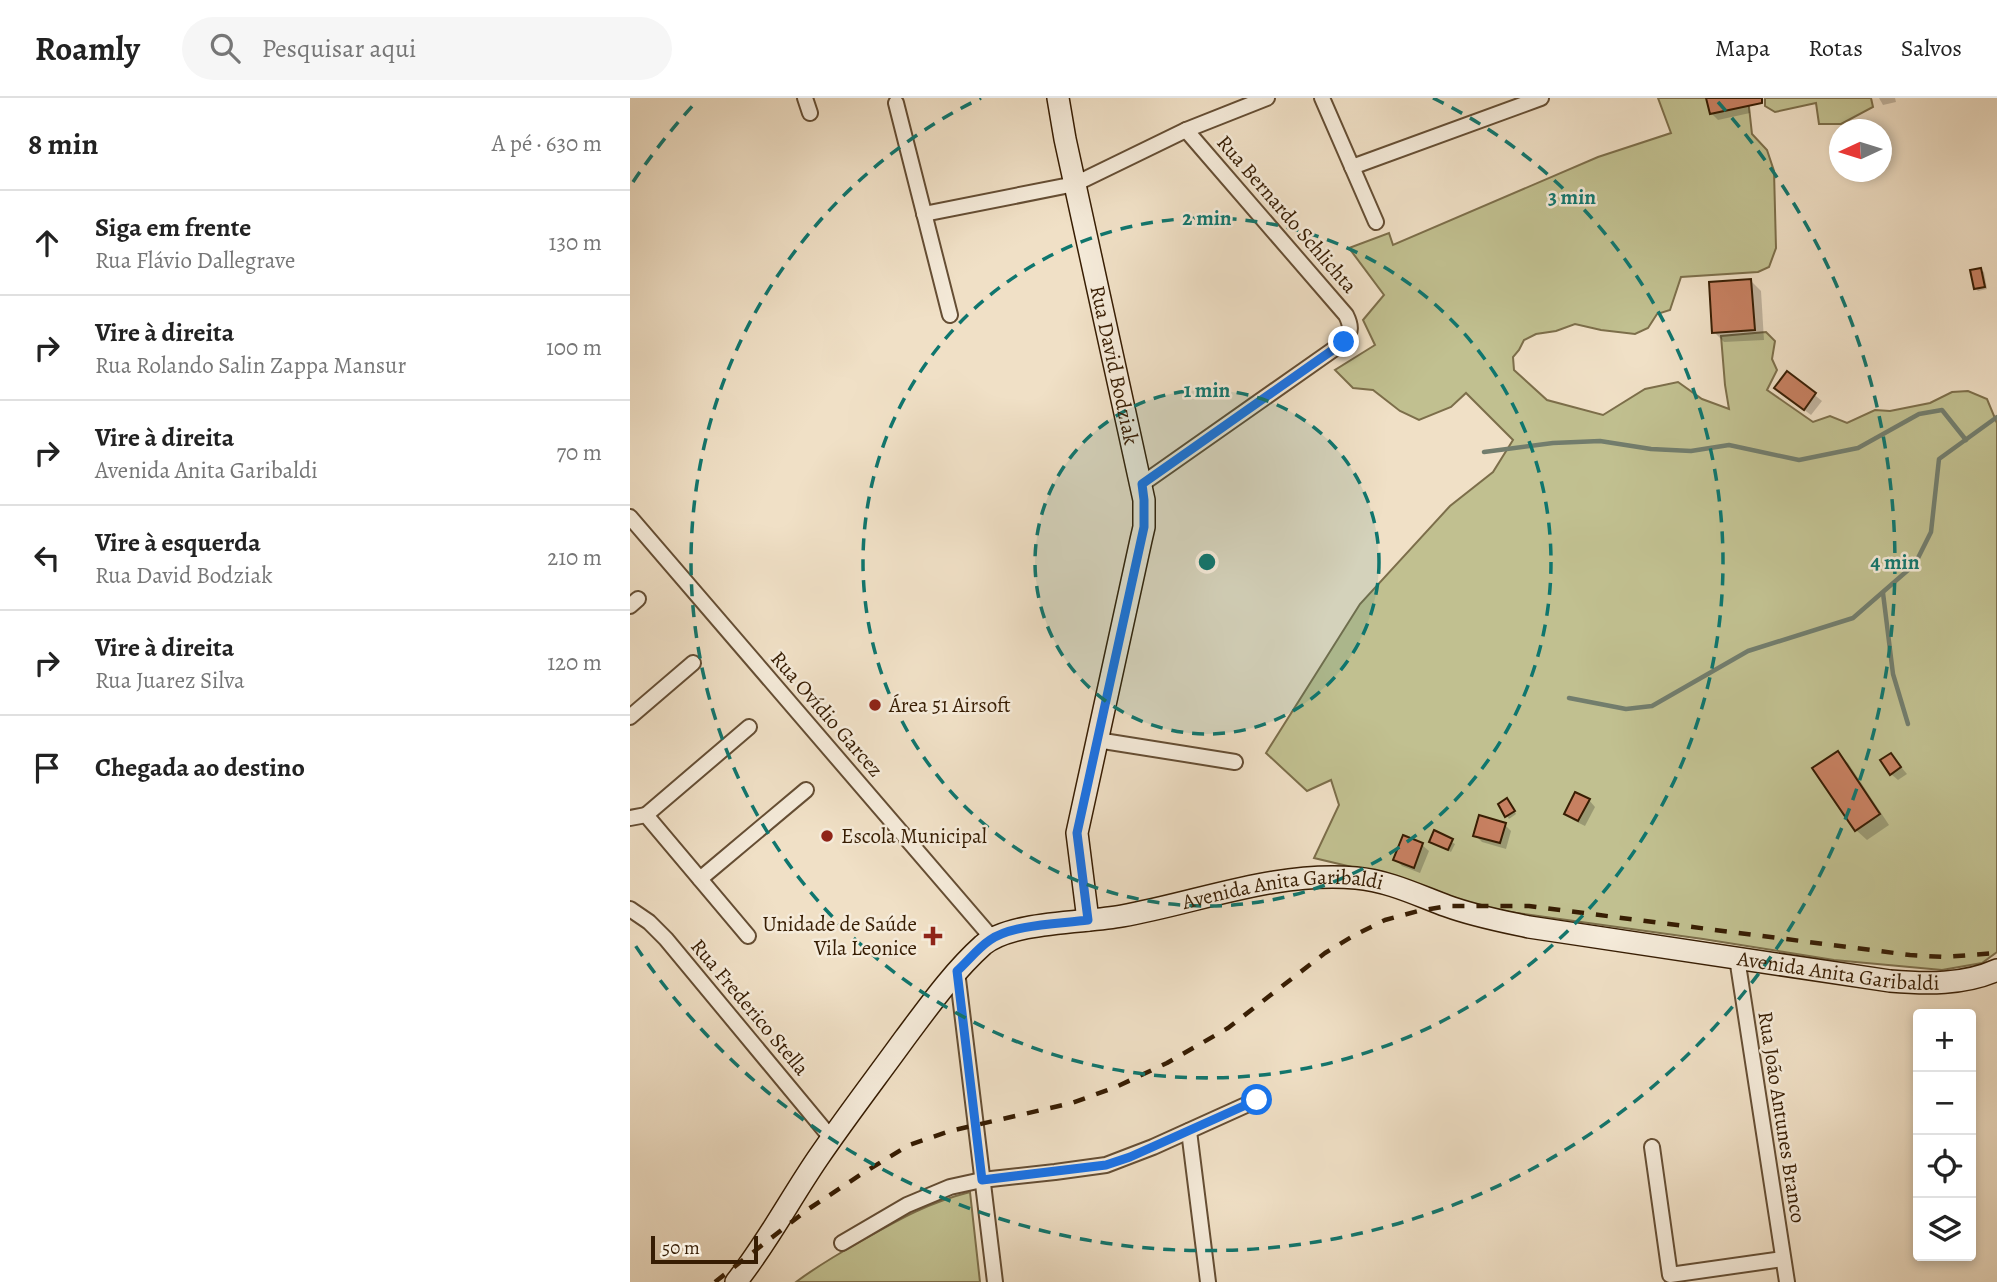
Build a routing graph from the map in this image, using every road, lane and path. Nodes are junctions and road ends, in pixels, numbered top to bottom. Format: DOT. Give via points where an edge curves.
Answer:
graph roads {
  1 [pos="805,98"];
  2 [pos="1058,98"];
  3 [pos="1267,98"];
  4 [pos="1322,98"];
  5 [pos="1541,98"];
  6 [pos="896,103"];
  7 [pos="810,113"];
  8 [pos="1186,130"];
  9 [pos="1352,167"];
  10 [pos="1075,184"];
  11 [pos="924,214"];
  12 [pos="1376,222"];
  13 [pos="950,315"];
  14 [pos="1142,484"];
  15 [pos="630,517"];
  16 [pos="693,663"];
  17 [pos="630,717"];
  18 [pos="749,727"];
  19 [pos="1097,740"];
  20 [pos="1235,762"];
  21 [pos="806,790"];
  22 [pos="646,815"];
  23 [pos="630,818"];
  24 [pos="700,879"];
  25 [pos="630,909"];
  26 [pos="1088,920"];
  27 [pos="748,936"];
  28 [pos="992,938"];
  29 [pos="1737,958"];
  30 [pos="957,971"];
  31 [pos="1994,972"];
  32 [pos="1257,1100"];
  33 [pos="1189,1131"];
  34 [pos="832,1139"];
  35 [pos="1652,1147"];
  36 [pos="982,1180"];
  37 [pos="842,1243"];
  38 [pos="1783,1259"];
  39 [pos="736,1282"];
  40 [pos="995,1282"];
  41 [pos="1208,1282"];
  42 [pos="1787,1282"];
  1 -- 7 [label="street"];
  2 -- 10 [label="main road, Rua David Bodziak"];
  3 -- 8 [label="street"];
  4 -- 9 [label="street"];
  5 -- 9 [label="street"];
  6 -- 11 [label="street"];
  8 -- 10 [label="street"];
  8 -- 14 [label="street, Rua Bernardo Schlichta" via="1346,314 1351,328 1344,342"];
  9 -- 12 [label="street"];
  10 -- 11 [label="street"];
  10 -- 14 [label="main road, Rua David Bodziak"];
  11 -- 13 [label="street"];
  14 -- 19 [label="main road, Rua David Bodziak" via="1144,527"];
  15 -- 28 [label="street, Rua Ovídio Garcez"];
  16 -- 17 [label="street"];
  18 -- 22 [label="street"];
  19 -- 20 [label="street"];
  19 -- 26 [label="main road, Rua David Bodziak" via="1077,833"];
  21 -- 24 [label="street"];
  22 -- 23 [label="street"];
  22 -- 24 [label="street"];
  24 -- 27 [label="street"];
  25 -- 34 [label="street, Rua Frederico Stella" via="666,939"];
  26 -- 28 [label="main road, Avenida Anita Garibaldi"];
  26 -- 29 [label="main road, Avenida Anita Garibaldi" via="1144,912 1255,884 1309,877 1356,878 1529,927"];
  28 -- 30 [label="main road, Avenida Anita Garibaldi"];
  29 -- 31 [label="main road, Avenida Anita Garibaldi" via="1920,983"];
  29 -- 38 [label="street, Rua João Antunes Branco"];
  30 -- 34 [label="main road, Avenida Anita Garibaldi"];
  30 -- 36 [label="street"];
  32 -- 33 [label="street"];
  33 -- 36 [label="street" via="1106,1165"];
  33 -- 41 [label="street"];
  34 -- 39 [label="main road, Avenida Anita Garibaldi"];
  35 -- 38 [label="street" via="1670,1275"];
  36 -- 37 [label="street" via="928,1195"];
  36 -- 40 [label="street"];
  38 -- 42 [label="street, Rua João Antunes Branco"];
}
